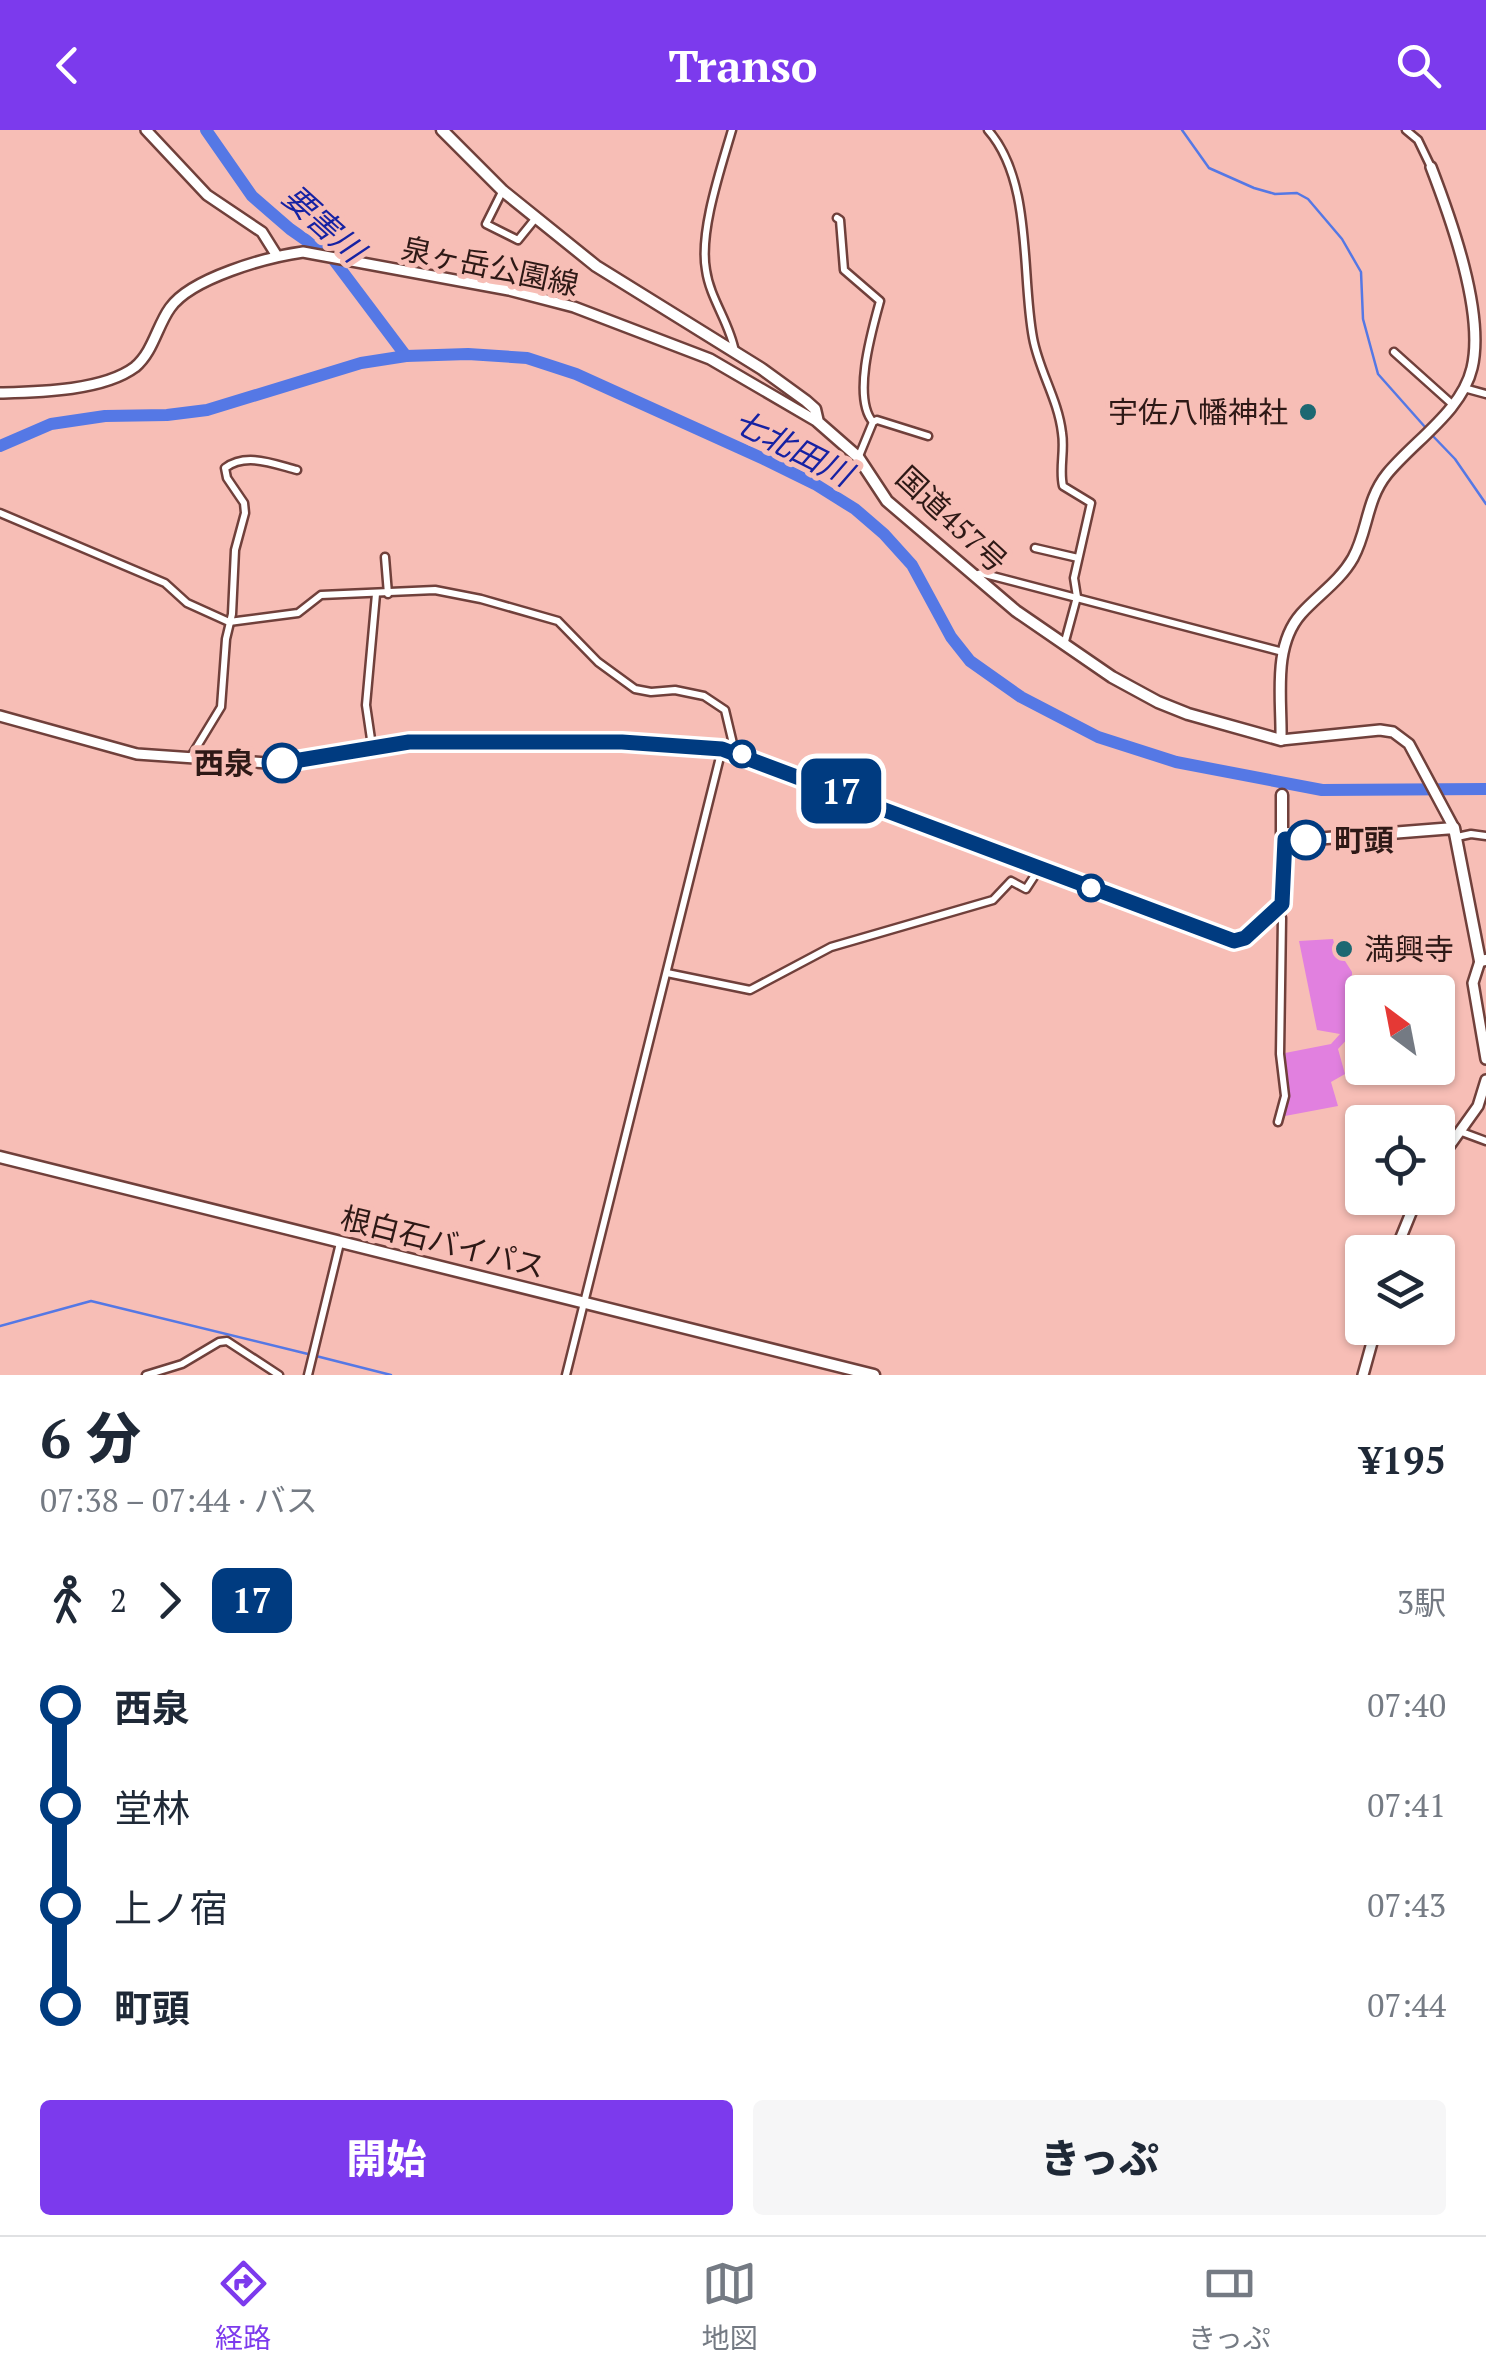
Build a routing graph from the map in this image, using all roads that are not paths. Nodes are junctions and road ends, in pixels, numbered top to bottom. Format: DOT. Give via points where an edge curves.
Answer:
graph roads {
  1 [pos="146,130"];
  2 [pos="442,130"];
  3 [pos="732,130"];
  4 [pos="988,130"];
  5 [pos="1406,130"];
  6 [pos="1431,167"];
  7 [pos="503,191"];
  8 [pos="837,218"];
  9 [pos="535,219"];
  10 [pos="277,256"];
  11 [pos="1486,342"];
  12 [pos="1394,352"];
  13 [pos="735,353"];
  14 [pos="1474,353"];
  15 [pos="1486,353"];
  16 [pos="1464,388"];
  17 [pos="0,394"];
  18 [pos="1486,394"];
  19 [pos="1452,404"];
  20 [pos="818,422"];
  21 [pos="873,422"];
  22 [pos="928,436"];
  23 [pos="858,457"];
  24 [pos="297,470"];
  25 [pos="0,513"];
  26 [pos="1035,548"];
  27 [pos="385,556"];
  28 [pos="1078,558"];
  29 [pos="974,576"];
  30 [pos="376,594"];
  31 [pos="388,594"];
  32 [pos="1077,597"];
  33 [pos="228,622"];
  34 [pos="1064,646"];
  35 [pos="1283,652"];
  36 [pos="0,716"];
  37 [pos="1280,740"];
  38 [pos="372,746"];
  39 [pos="722,749"];
  40 [pos="735,752"];
  41 [pos="190,758"];
  42 [pos="1282,795"];
  43 [pos="1456,833"];
  44 [pos="1486,836"];
  45 [pos="1285,839"];
  46 [pos="1039,869"];
  47 [pos="1278,909"];
  48 [pos="1483,960"];
  49 [pos="667,973"];
  50 [pos="1486,1059"];
  51 [pos="1486,1080"];
  52 [pos="1278,1122"];
  53 [pos="1458,1130"];
  54 [pos="1455,1135"];
  55 [pos="1486,1140"];
  56 [pos="0,1157"];
  57 [pos="340,1242"];
  58 [pos="584,1303"];
  59 [pos="1372,1345"];
  60 [pos="146,1375"];
  61 [pos="279,1375"];
  62 [pos="308,1375"];
  63 [pos="566,1375"];
  64 [pos="874,1375"];
  65 [pos="1364,1375"];
  1 -- 10 [label="street" via="208,195 262,232"];
  2 -- 7 [label="highway, 国道457号"];
  3 -- 13 [label="street" via="704,244 710,288"];
  4 -- 28 [label="street" via="1015,190 1032,337 1062,432 1064,486 1091,504"];
  5 -- 6 [label="street"];
  6 -- 14 [label="street" via="1460,249"];
  7 -- 9 [label="highway, 国道457号"];
  7 -- 9 [label="street" via="486,224 518,240"];
  8 -- 21 [label="street" via="844,270 880,301 864,380 865,412"];
  9 -- 13 [label="highway, 国道457号" via="596,266"];
  10 -- 17 [label="street, 泉ヶ岳公園線" via="205,282 175,301 132,369 47,392"];
  10 -- 20 [label="street, 泉ヶ岳公園線" via="316,253 509,290 620,323 710,359"];
  11 -- 14 [label="street"];
  12 -- 19 [label="street"];
  13 -- 20 [label="highway, 国道457号" via="806,400"];
  14 -- 15 [label="street"];
  14 -- 16 [label="street"];
  16 -- 18 [label="street"];
  16 -- 19 [label="street"];
  19 -- 35 [label="street" via="1379,486 1352,559 1295,622"];
  20 -- 23 [label="highway, 国道457号"];
  21 -- 22 [label="street"];
  21 -- 23 [label="street"];
  23 -- 29 [label="highway, 国道457号" via="887,500"];
  24 -- 33 [label="street" via="246,460 225,468 245,506"];
  25 -- 33 [label="street" via="165,584 187,604"];
  26 -- 28 [label="street"];
  27 -- 31 [label="street"];
  28 -- 32 [label="street"];
  29 -- 32 [label="street"];
  29 -- 34 [label="highway, 国道457号"];
  30 -- 31 [label="street"];
  30 -- 33 [label="street" via="321,595 298,613"];
  30 -- 38 [label="street" via="366,704"];
  31 -- 40 [label="street" via="436,590 558,621 635,689 704,696 725,710"];
  32 -- 34 [label="street"];
  32 -- 35 [label="street"];
  33 -- 41 [label="street" via="221,706"];
  34 -- 37 [label="highway, 国道457号" via="1158,702"];
  35 -- 37 [label="street"];
  36 -- 41 [label="street" via="110,748"];
  37 -- 43 [label="street" via="1386,730 1405,740"];
  38 -- 39 [label="street" via="622,742"];
  38 -- 41 [label="street" via="277,763"];
  39 -- 40 [label="street"];
  39 -- 49 [label="street"];
  40 -- 46 [label="street"];
  42 -- 45 [label="highway"];
  43 -- 44 [label="street"];
  43 -- 45 [label="highway"];
  43 -- 48 [label="highway"];
  45 -- 47 [label="street"];
  46 -- 47 [label="street" via="1234,941"];
  46 -- 49 [label="street" via="1026,889 1012,881 994,900 831,947 757,988"];
  47 -- 52 [label="street" via="1284,1096"];
  48 -- 50 [label="street" via="1473,983"];
  49 -- 58 [label="street"];
  51 -- 53 [label="street" via="1478,1106"];
  53 -- 54 [label="street"];
  53 -- 55 [label="street"];
  56 -- 57 [label="highway, 根白石バイパス"];
  57 -- 58 [label="highway, 根白石バイパス"];
  57 -- 62 [label="street"];
  58 -- 63 [label="street"];
  58 -- 64 [label="highway, 根白石バイパス"];
  59 -- 65 [label="street"];
  60 -- 61 [label="street" via="228,1341"];
}
